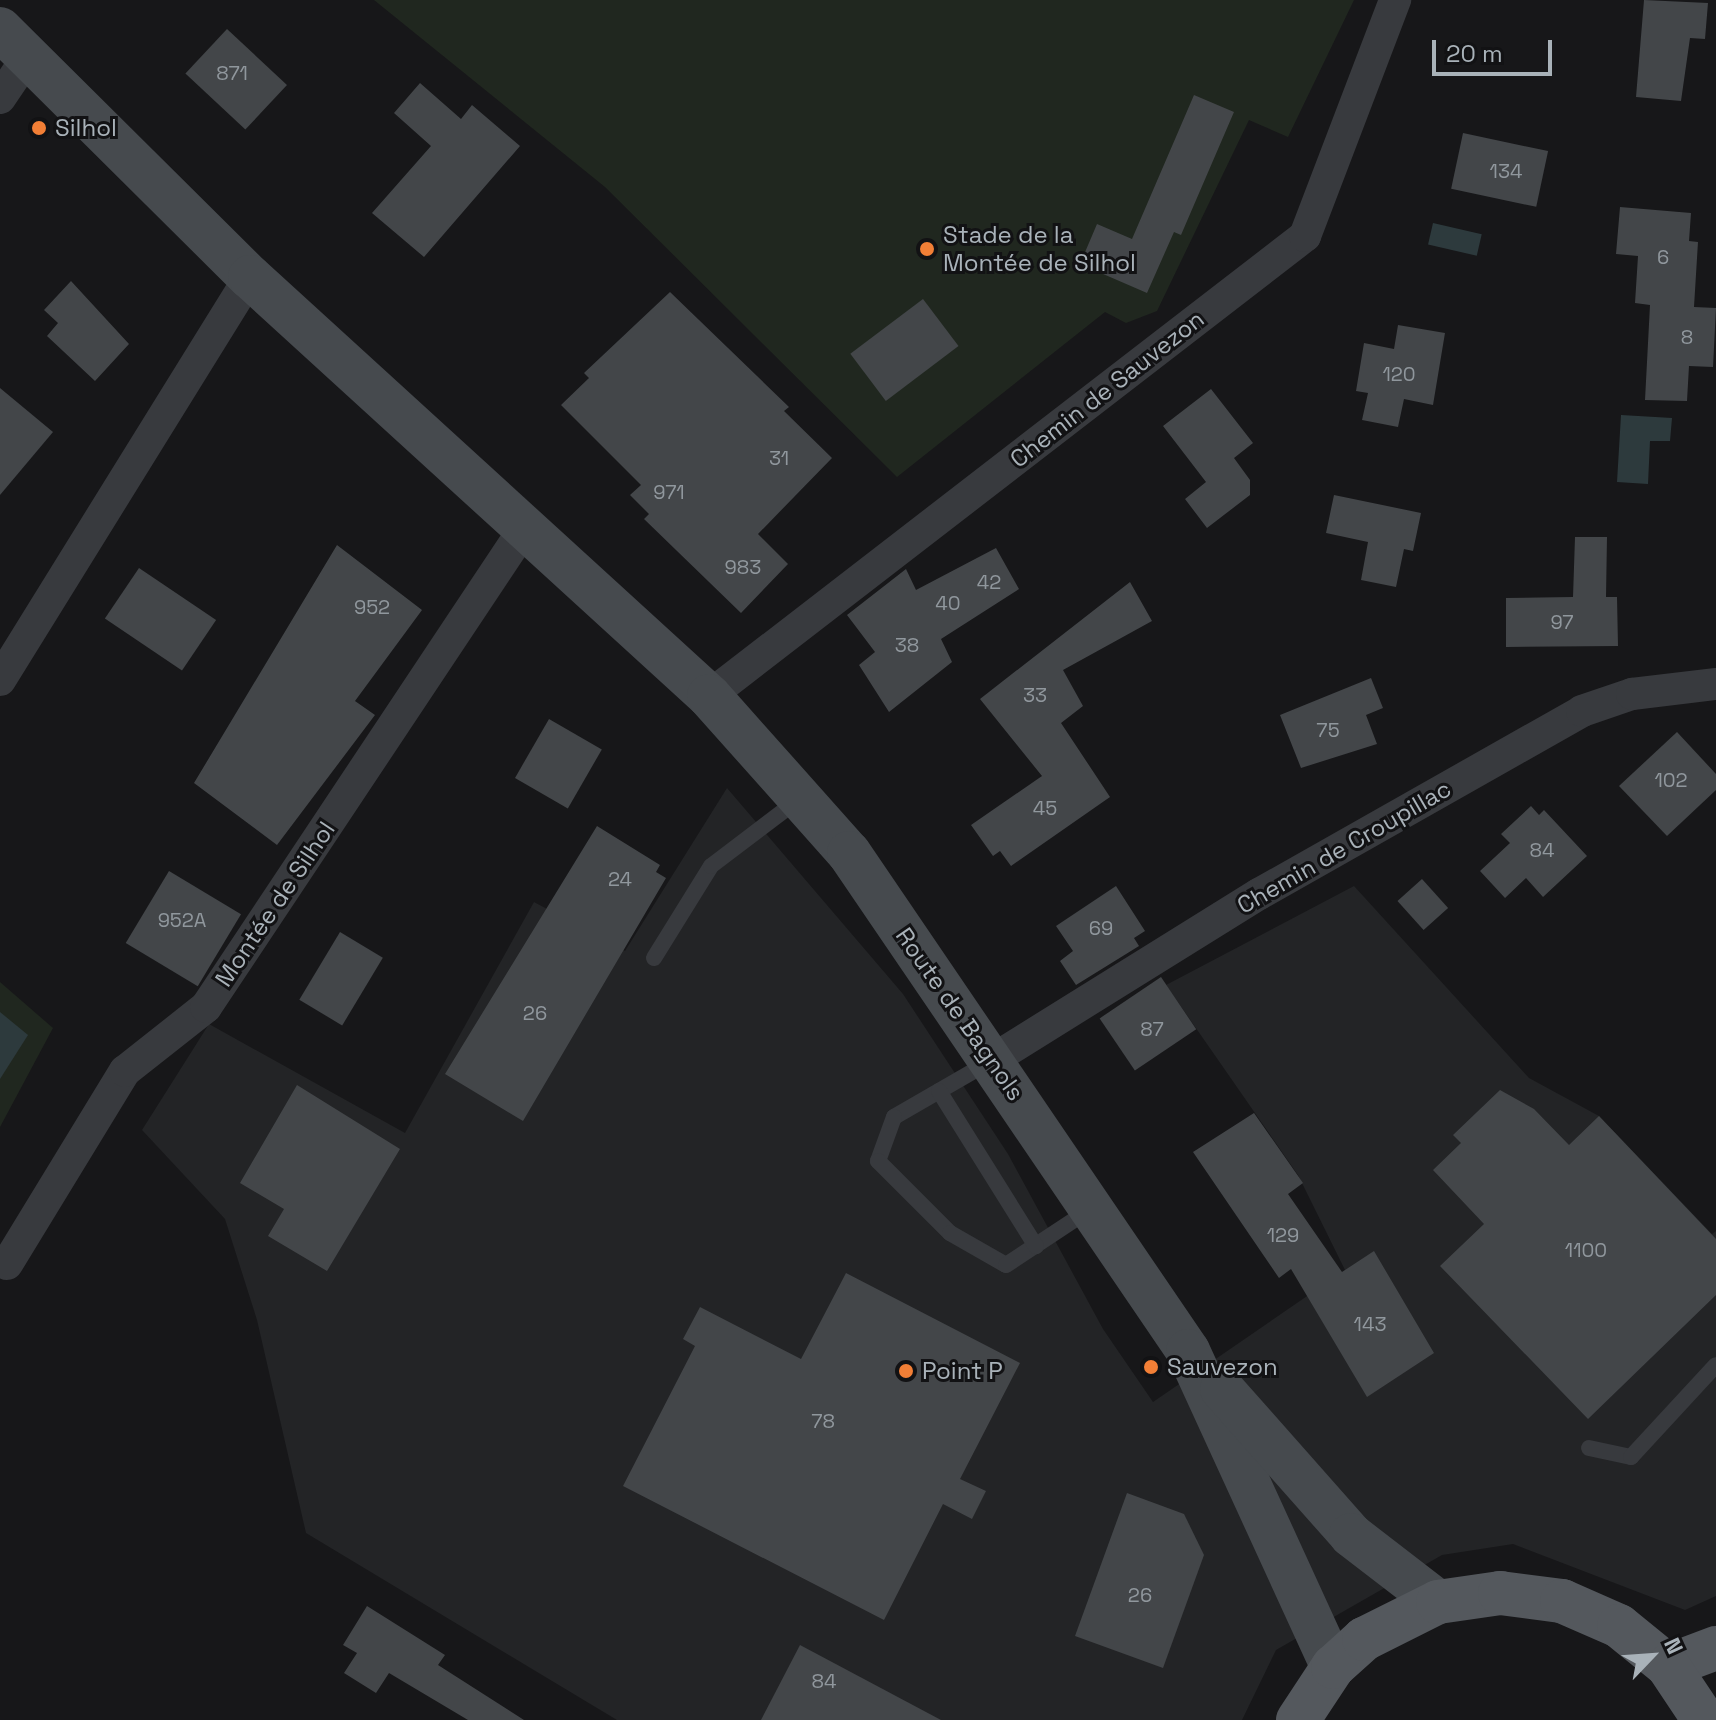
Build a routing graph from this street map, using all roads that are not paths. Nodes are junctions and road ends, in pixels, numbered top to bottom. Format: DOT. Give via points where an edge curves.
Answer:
graph roads {
  1 [pos="1395,0"];
  2 [pos="14,44"];
  3 [pos="0,98"];
  4 [pos="250,277"];
  5 [pos="526,526"];
  6 [pos="0,680"];
  7 [pos="1716,684"];
  8 [pos="709,696"];
  9 [pos="802,796"];
  10 [pos="654,958"];
  11 [pos="992,1060"];
  12 [pos="939,1091"];
  13 [pos="1094,1207"];
  14 [pos="1036,1246"];
  15 [pos="7,1264"];
  16 [pos="1188,1351"];
  17 [pos="1716,1365"];
  18 [pos="1589,1448"];
  19 [pos="1438,1602"];
  20 [pos="1716,1648"];
  21 [pos="1668,1666"];
  22 [pos="1333,1667"];
  23 [pos="1298,1720"];
  24 [pos="1704,1720"];
  1 -- 8 [label="street, Chemin de Sauvezon" via="1305,236"];
  2 -- 3 [label="street"];
  2 -- 4 [label="main road"];
  4 -- 5 [label="main road"];
  4 -- 6 [label="street"];
  5 -- 8 [label="main road"];
  5 -- 15 [label="street, Montée de Silhol" via="206,1007 125,1071"];
  7 -- 11 [label="street, Chemin de Croupillac" via="1632,694 1582,711 1259,894"];
  8 -- 9 [label="main road, Route de Bagnols"];
  9 -- 10 [label="lane" via="711,866"];
  9 -- 11 [label="main road, Route de Bagnols" via="849,853"];
  11 -- 12 [label="lane"];
  11 -- 13 [label="main road, Route de Bagnols"];
  12 -- 14 [label="lane"];
  12 -- 14 [label="lane" via="894,1117 878,1161 950,1233 1006,1265"];
  13 -- 14 [label="lane"];
  13 -- 16 [label="main road, Route de Bagnols"];
  16 -- 19 [label="main road, Route de Bagnols" via="1351,1535"];
  16 -- 22 [label="main road, Route de Bagnols"];
  17 -- 18 [label="lane" via="1631,1457"];
  19 -- 21 [label="main road" via="1500,1593 1562,1601 1619,1626"];
  19 -- 22 [label="main road" via="1364,1639"];
  20 -- 21 [label="main road"];
  21 -- 24 [label="main road"];
  22 -- 23 [label="main road"];
}
